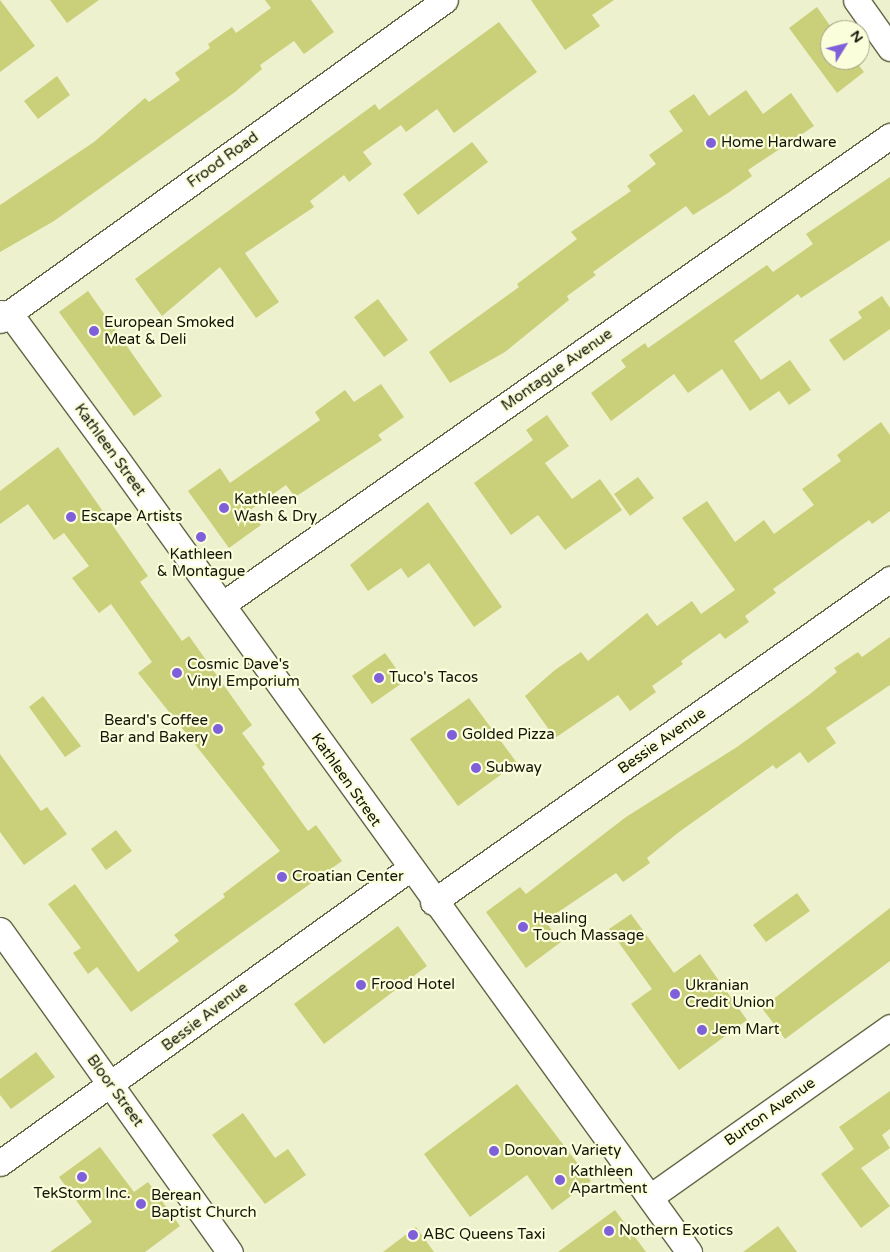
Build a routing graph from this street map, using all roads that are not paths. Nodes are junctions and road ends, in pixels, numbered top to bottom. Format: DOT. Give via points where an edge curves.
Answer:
graph roads {
  1 [pos="444,0"];
  2 [pos="856,0"];
  3 [pos="890,48"];
  4 [pos="890,136"];
  5 [pos="3,316"];
  6 [pos="890,579"];
  7 [pos="223,604"];
  8 [pos="409,869"];
  9 [pos="433,902"];
  10 [pos="0,930"];
  11 [pos="890,1027"];
  12 [pos="110,1085"];
  13 [pos="0,1163"];
  14 [pos="650,1197"];
  15 [pos="230,1252"];
  16 [pos="689,1252"];
  1 -- 5 [label="street, Frood Road"];
  2 -- 3 [label="street"];
  4 -- 7 [label="street, Montague Avenue"];
  5 -- 7 [label="street, Kathleen Street"];
  6 -- 9 [label="street, Bessie Avenue"];
  7 -- 8 [label="street, Kathleen Street"];
  8 -- 9 [label="street, Kathleen Street"];
  8 -- 12 [label="street, Bessie Avenue"];
  9 -- 14 [label="street, Kathleen Street"];
  10 -- 12 [label="street, Bloor Street"];
  11 -- 14 [label="street, Burton Avenue"];
  12 -- 13 [label="street, Bessie Avenue"];
  12 -- 15 [label="street, Bloor Street"];
  14 -- 16 [label="street, Kathleen Street"];
}
